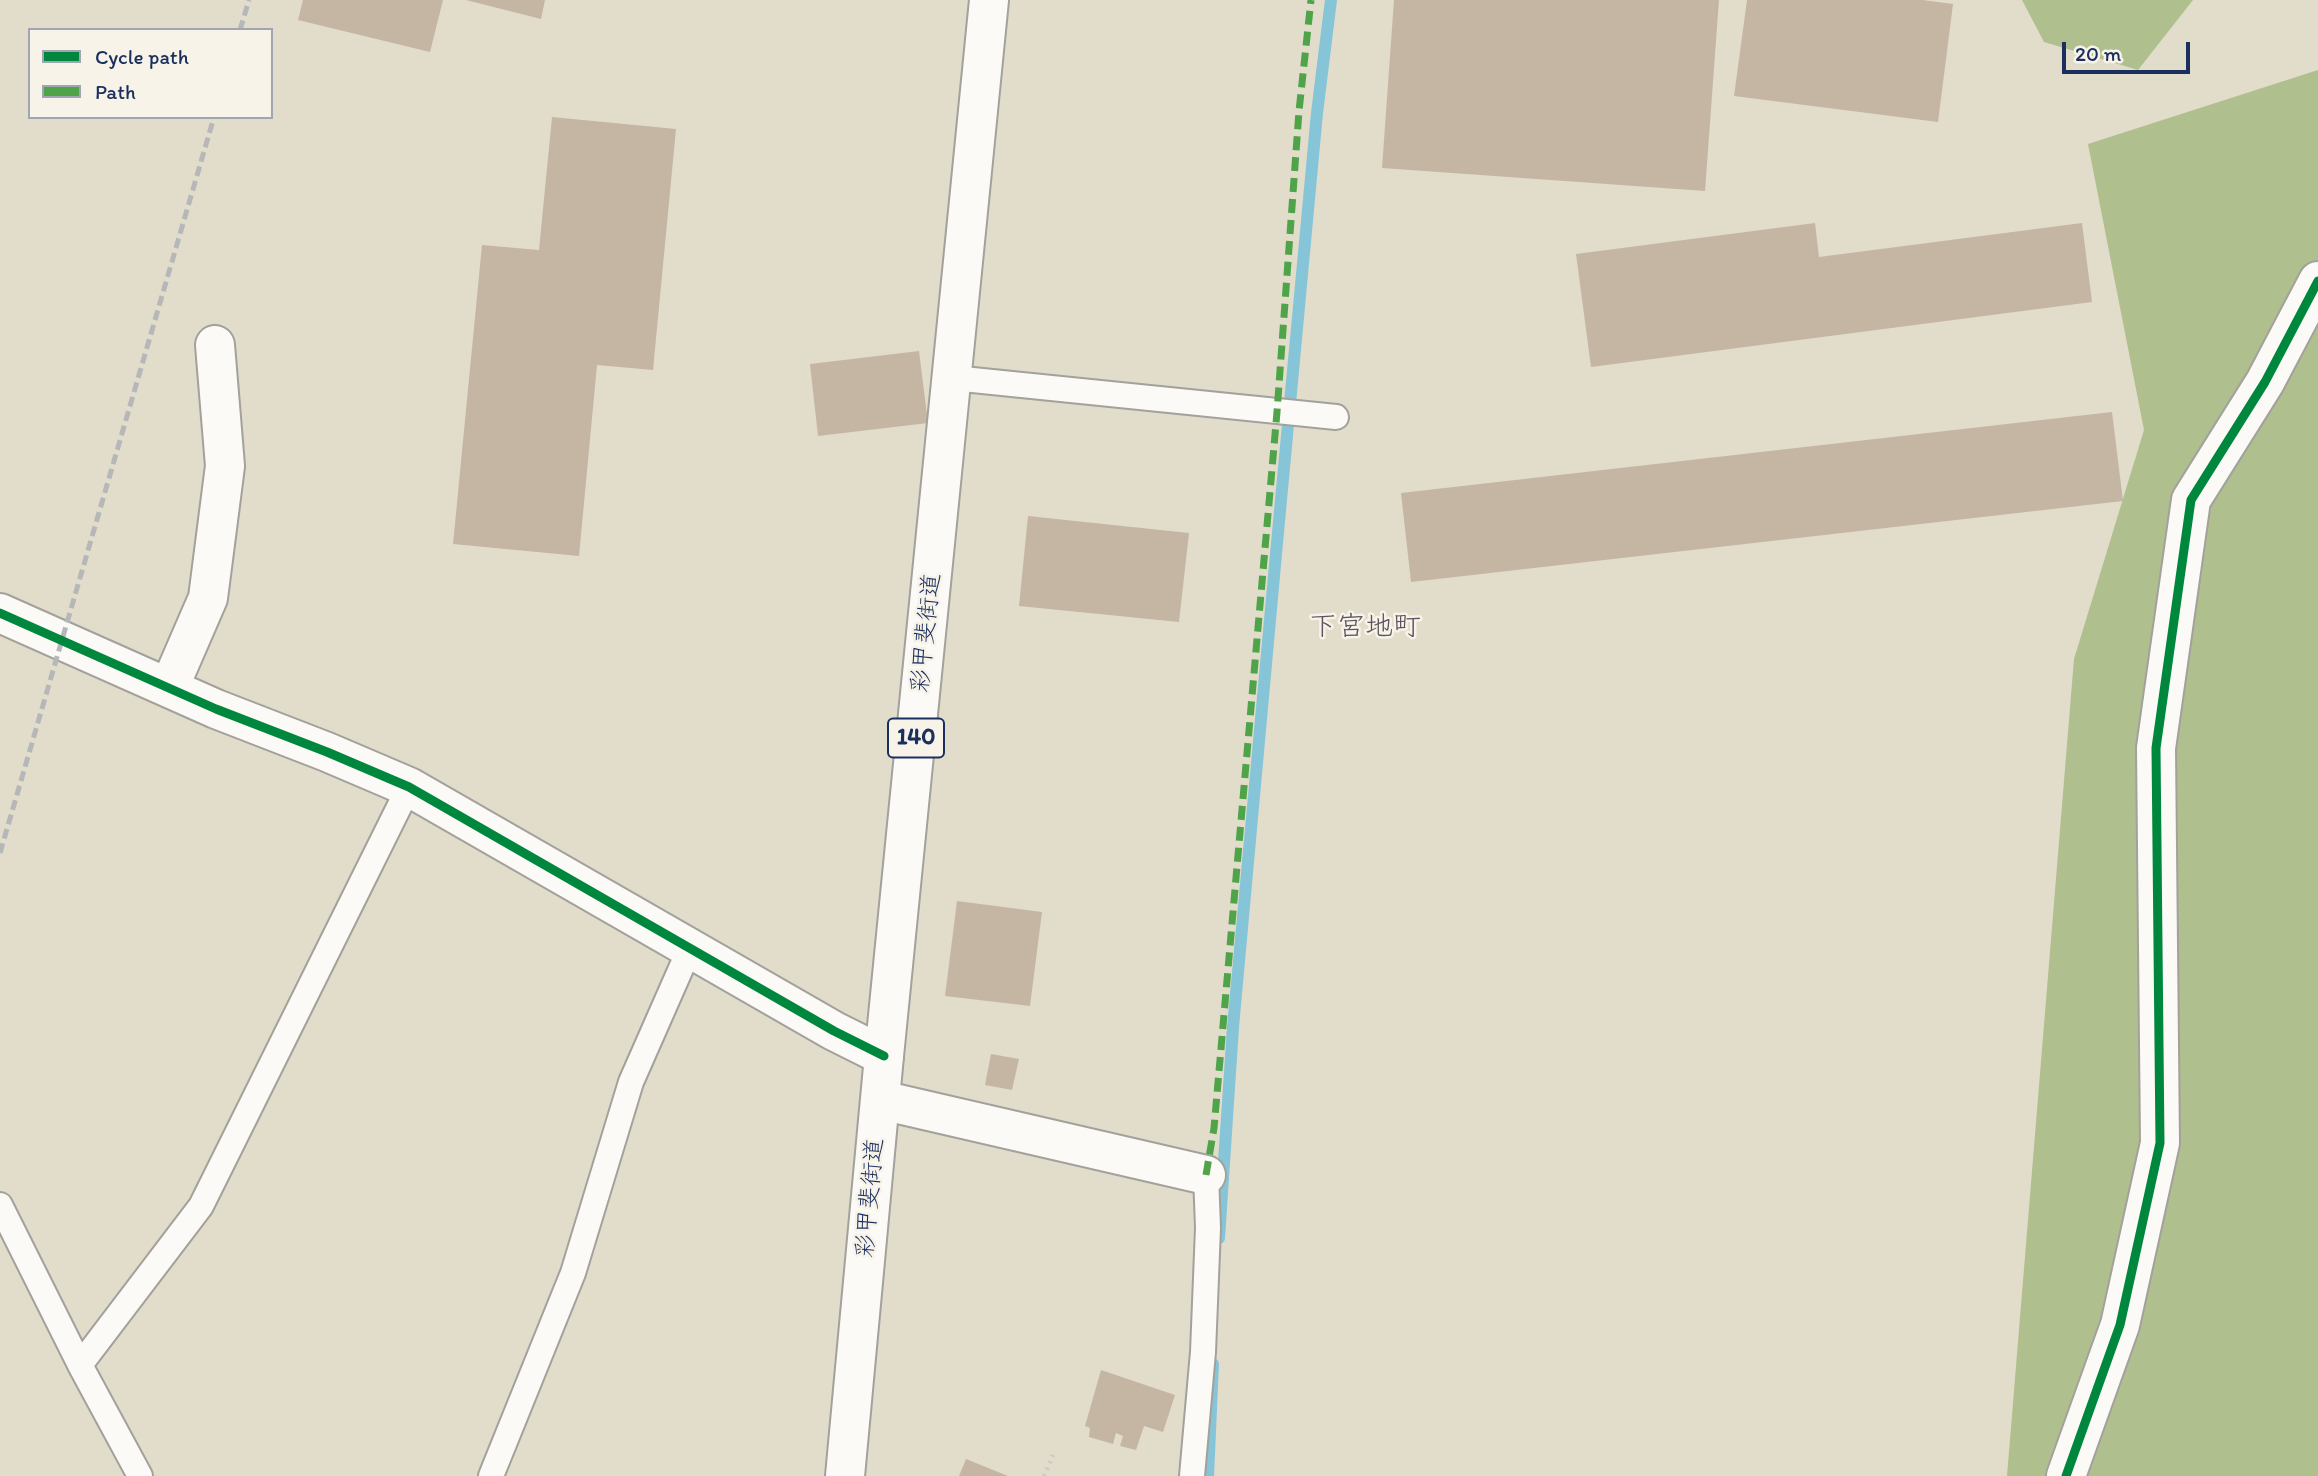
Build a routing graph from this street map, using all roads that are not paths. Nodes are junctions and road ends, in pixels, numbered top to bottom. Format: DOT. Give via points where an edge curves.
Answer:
graph roads {
  1 [pos="989,0"];
  2 [pos="2318,281"];
  3 [pos="215,345"];
  4 [pos="953,378"];
  5 [pos="1336,418"];
  6 [pos="0,613"];
  7 [pos="169,688"];
  8 [pos="409,787"];
  9 [pos="690,948"];
  10 [pos="884,1056"];
  11 [pos="881,1100"];
  12 [pos="1206,1175"];
  13 [pos="0,1205"];
  14 [pos="80,1366"];
  15 [pos="140,1476"];
  16 [pos="491,1476"];
  17 [pos="845,1476"];
  18 [pos="1192,1476"];
  19 [pos="2066,1476"];
  1 -- 4 [label="main road, 彩甲斐街道 / 140"];
  2 -- 19 [label="main road" via="2265,382 2192,500 2156,748 2160,1143 2120,1325"];
  3 -- 7 [label="main road" via="225,466 208,598"];
  4 -- 5 [label="lane"];
  4 -- 10 [label="main road, 彩甲斐街道 / 140"];
  6 -- 7 [label="main road"];
  7 -- 8 [label="main road"];
  8 -- 9 [label="main road"];
  8 -- 14 [label="lane" via="201,1206"];
  9 -- 10 [label="main road"];
  9 -- 16 [label="lane" via="631,1082 573,1273"];
  10 -- 11 [label="main road, 彩甲斐街道 / 140"];
  11 -- 12 [label="main road"];
  11 -- 17 [label="main road, 彩甲斐街道 / 140"];
  12 -- 18 [label="lane" via="1204,1338"];
  13 -- 14 [label="lane"];
  14 -- 15 [label="lane"];
}
